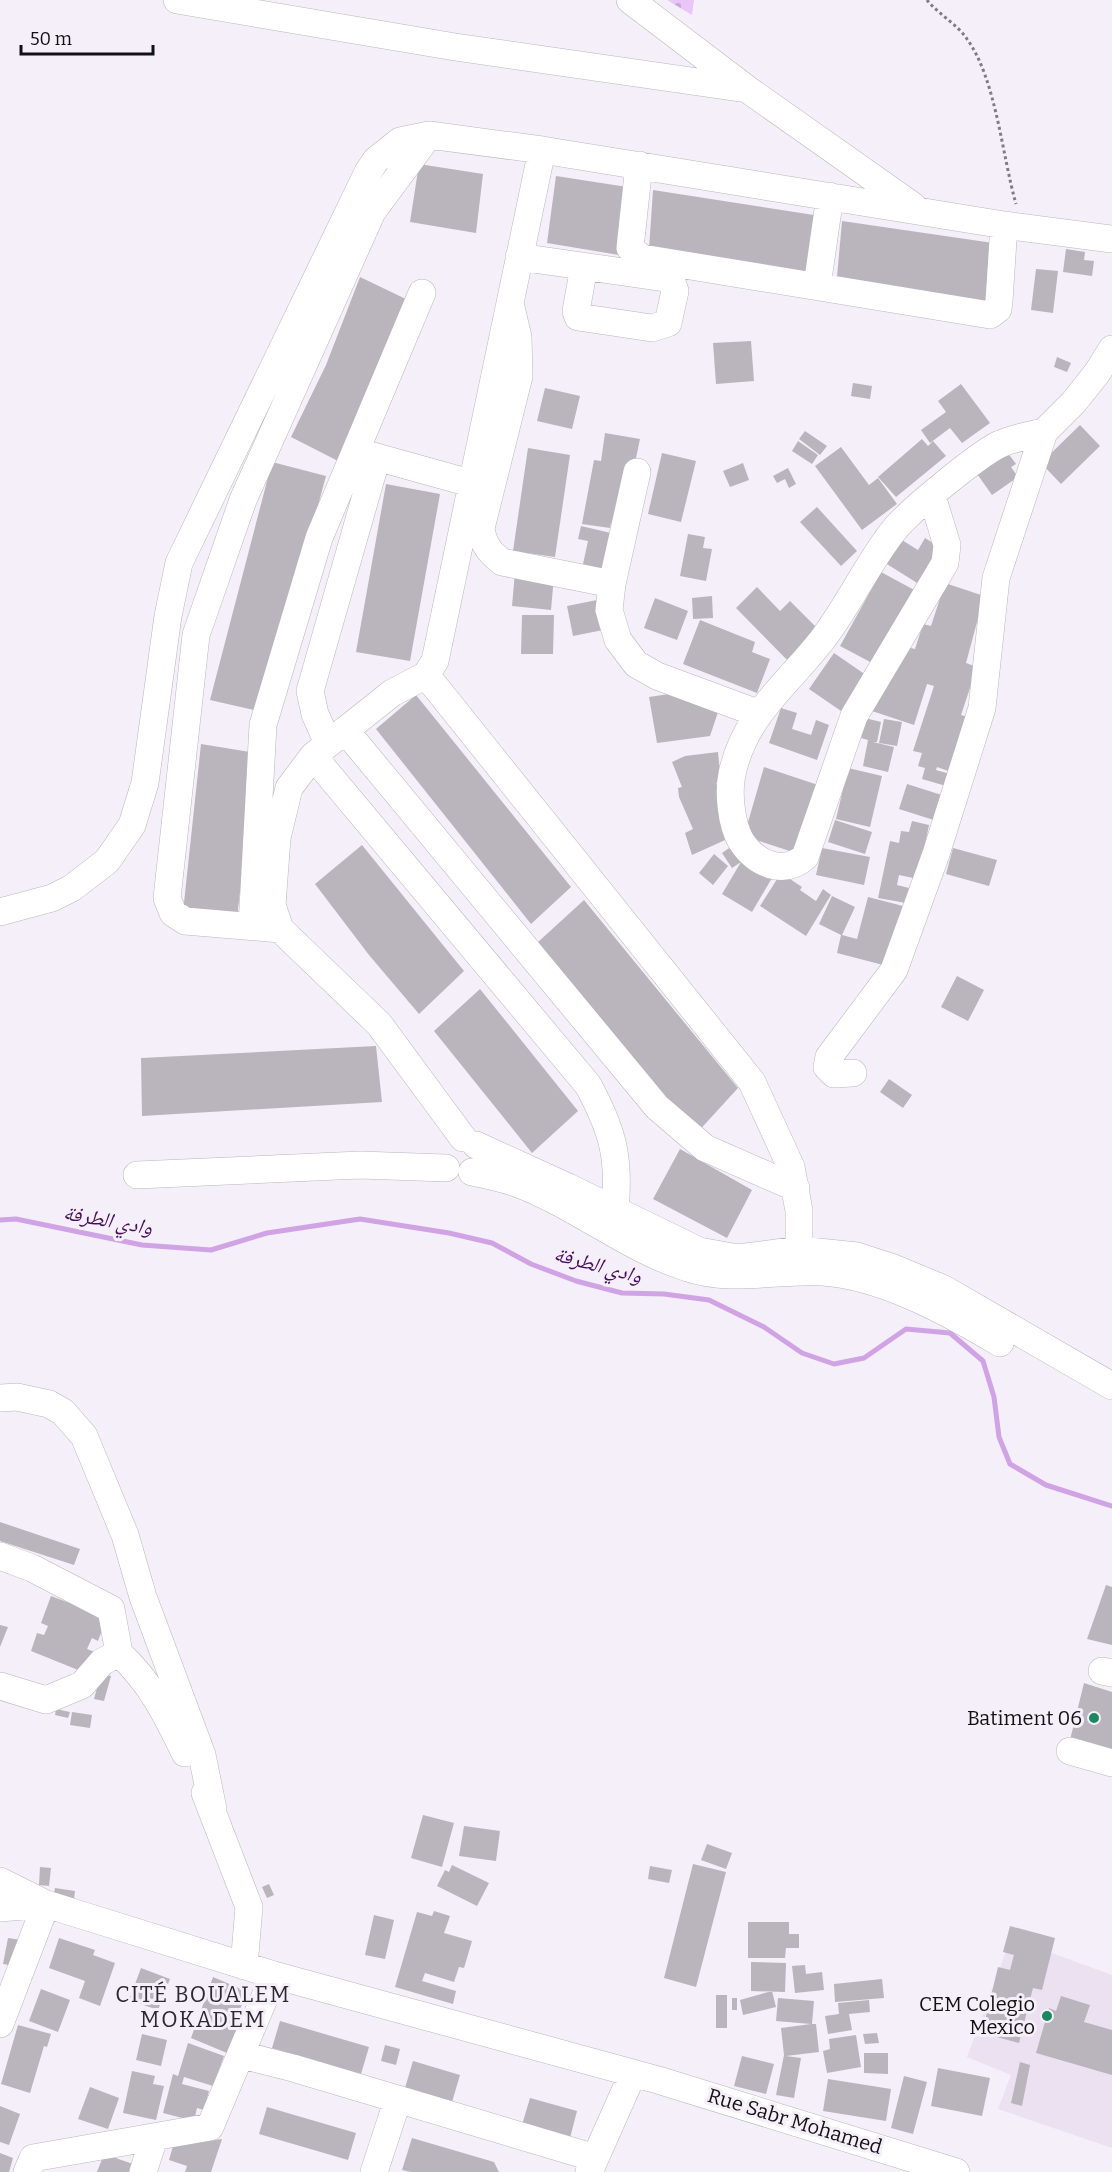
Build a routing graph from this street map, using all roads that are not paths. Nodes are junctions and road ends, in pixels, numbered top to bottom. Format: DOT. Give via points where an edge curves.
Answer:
graph roads {
  1 [pos="177,0"];
  2 [pos="630,0"];
  3 [pos="747,89"];
  4 [pos="429,135"];
  5 [pos="542,150"];
  6 [pos="639,165"];
  7 [pos="830,196"];
  8 [pos="919,211"];
  9 [pos="1013,226"];
  10 [pos="1112,239"];
  11 [pos="519,257"];
  12 [pos="584,267"];
  13 [pos="818,286"];
  14 [pos="422,293"];
  15 [pos="510,303"];
  16 [pos="1112,349"];
  17 [pos="1044,432"];
  18 [pos="368,454"];
  19 [pos="637,472"];
  20 [pos="470,483"];
  21 [pos="932,496"];
  22 [pos="612,584"];
  23 [pos="426,675"];
  24 [pos="757,713"];
  25 [pos="329,743"];
  26 [pos="0,912"];
  27 [pos="252,926"];
  28 [pos="280,929"];
  29 [pos="853,1073"];
  30 [pos="464,1156"];
  31 [pos="137,1175"];
  32 [pos="796,1188"];
  33 [pos="615,1210"];
  34 [pos="799,1250"];
  35 [pos="1112,1386"];
  36 [pos="0,1398"];
  37 [pos="1112,1402"];
  38 [pos="0,1556"];
  39 [pos="32,1568"];
  40 [pos="0,1580"];
  41 [pos="119,1653"];
  42 [pos="0,1686"];
  43 [pos="1070,1751"];
  44 [pos="1112,1763"];
  45 [pos="213,1809"];
  46 [pos="0,1881"];
  47 [pos="46,1904"];
  48 [pos="0,1908"];
  49 [pos="244,1966"];
  50 [pos="273,1975"];
  51 [pos="0,2024"];
  52 [pos="242,2055"];
  53 [pos="633,2073"];
  54 [pos="398,2099"];
  55 [pos="154,2138"];
  56 [pos="592,2165"];
  57 [pos="27,2172"];
  58 [pos="143,2172"];
  59 [pos="374,2172"];
  60 [pos="952,2172"];
  1 -- 3 [label="street" via="455,47"];
  2 -- 3 [label="street"];
  3 -- 8 [label="street"];
  4 -- 5 [label="street"];
  4 -- 26 [label="street" via="393,145 368,172 180,563 168,616 145,783 132,825 107,861 72,888 52,898"];
  4 -- 27 [label="street" via="372,212 243,500 195,635 167,898 173,913 185,921"];
  5 -- 6 [label="street"];
  5 -- 11 [label="street"];
  6 -- 7 [label="street"];
  6 -- 13 [label="street" via="630,248 642,258"];
  7 -- 8 [label="street"];
  7 -- 13 [label="street"];
  8 -- 9 [label="street"];
  9 -- 10 [label="street"];
  9 -- 13 [label="street" via="998,309 990,315"];
  11 -- 12 [label="street"];
  11 -- 15 [label="street"];
  14 -- 18 [label="street"];
  15 -- 20 [label="street"];
  15 -- 22 [label="street" via="518,337 519,376 481,528 483,542 501,562"];
  16 -- 17 [label="street" via="1086,387"];
  17 -- 21 [label="street" via="989,450"];
  17 -- 29 [label="street" via="996,578 982,708 936,854 894,970 829,1057 827,1067 834,1074"];
  18 -- 20 [label="street"];
  18 -- 25 [label="street" via="310,691 315,714"];
  18 -- 27 [label="street" via="319,538 263,725"];
  19 -- 22 [label="street"];
  20 -- 23 [label="street" via="435,661"];
  21 -- 24 [label="street" via="893,531 830,630"];
  21 -- 24 [label="street" via="946,545 945,563 854,716 811,847 796,865 784,868 763,861 740,840 732,808 732,773"];
  22 -- 24 [label="street" via="612,626 636,664 657,676"];
  23 -- 25 [label="street" via="392,693"];
  23 -- 32 [label="street" via="752,1082 791,1167"];
  25 -- 28 [label="street" via="289,788 277,838 272,905"];
  25 -- 32 [label="street" via="657,1107 705,1148"];
  25 -- 33 [label="street" via="588,1085 615,1149"];
  27 -- 28 [label="street"];
  28 -- 30 [label="street" via="379,1024"];
  30 -- 31 [label="street"];
  30 -- 33 [label="street"];
  30 -- 37 [label="street" via="646,1251 697,1271 733,1276 825,1272 887,1285"];
  32 -- 34 [label="street"];
  33 -- 34 [label="street" via="687,1247 712,1255 738,1258"];
  34 -- 35 [label="street" via="857,1256 933,1285"];
  36 -- 45 [label="street" via="17,1397 49,1404 63,1412 84,1436 124,1535 202,1755"];
  38 -- 39 [label="street"];
  39 -- 40 [label="street"];
  39 -- 41 [label="street" via="111,1609"];
  41 -- 42 [label="street" via="102,1662 82,1685 46,1700"];
  41 -- 45 [label="street" via="141,1673 152,1690"];
  43 -- 44 [label="street"];
  45 -- 49 [label="street" via="249,1907"];
  46 -- 47 [label="street"];
  47 -- 48 [label="street"];
  47 -- 49 [label="street, Rue Sabr Mohamed"];
  47 -- 51 [label="street"];
  49 -- 50 [label="street, Rue Sabr Mohamed"];
  50 -- 52 [label="street"];
  50 -- 53 [label="street, Rue Sabr Mohamed"];
  52 -- 54 [label="street"];
  52 -- 55 [label="street" via="210,2127"];
  53 -- 56 [label="street"];
  53 -- 60 [label="street, Rue Sabr Mohamed"];
  54 -- 56 [label="street"];
  54 -- 59 [label="street"];
  55 -- 57 [label="street" via="33,2158"];
  55 -- 58 [label="street"];
}
